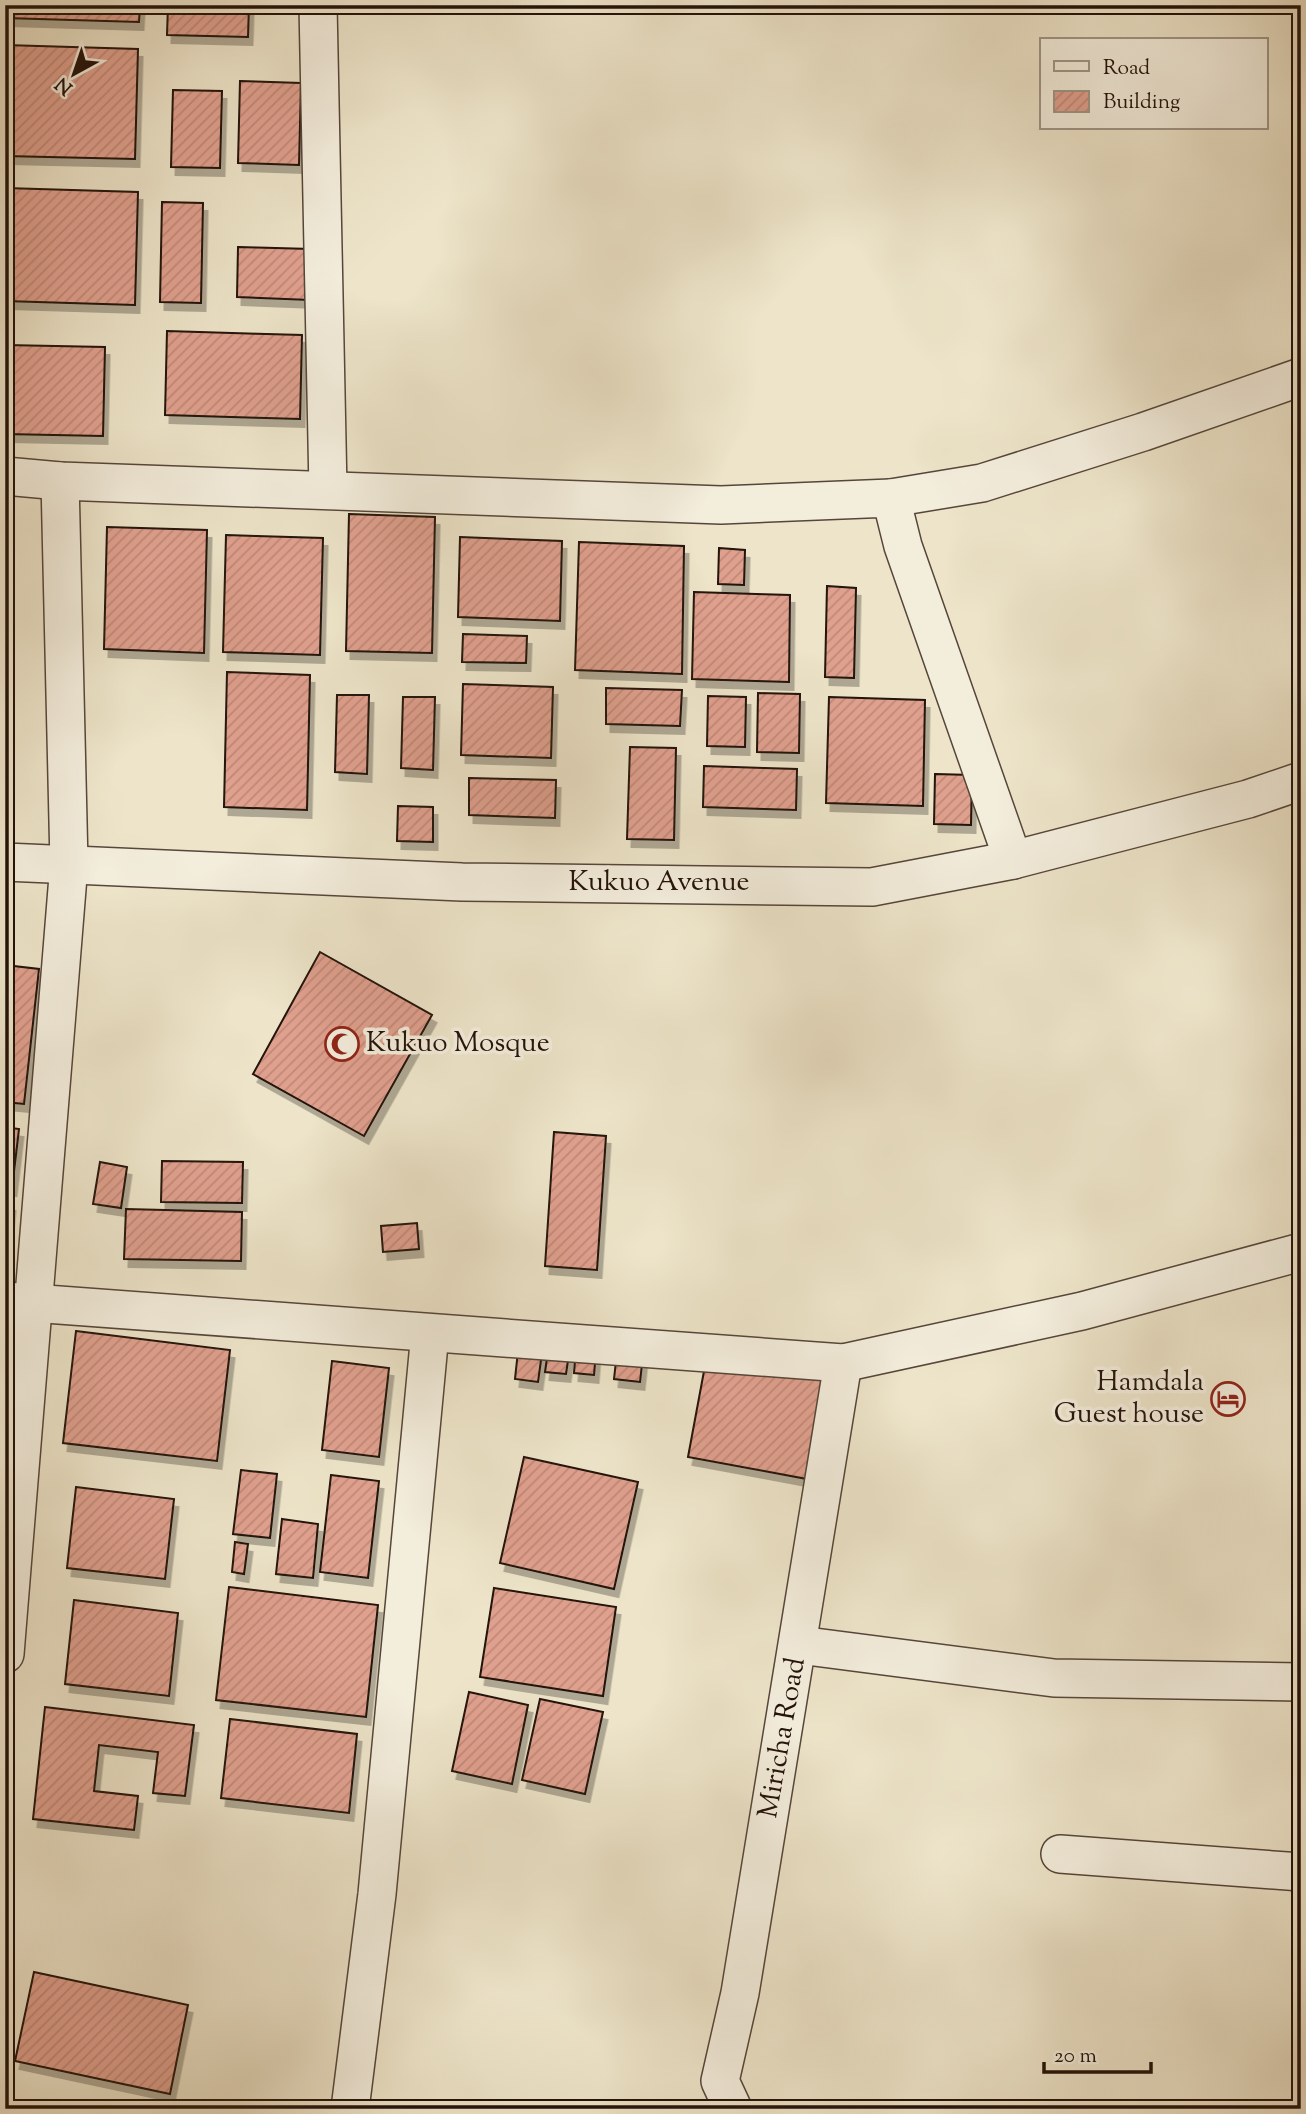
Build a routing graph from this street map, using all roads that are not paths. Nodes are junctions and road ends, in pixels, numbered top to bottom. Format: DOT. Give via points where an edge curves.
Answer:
graph roads {
  1 [pos="318,5"];
  2 [pos="1301,377"];
  3 [pos="5,476"];
  4 [pos="60,481"];
  5 [pos="328,490"];
  6 [pos="891,498"];
  7 [pos="1301,781"];
  8 [pos="1013,860"];
  9 [pos="5,862"];
  10 [pos="69,864"];
  11 [pos="1301,1252"];
  12 [pos="20,1302"];
  13 [pos="430,1333"];
  14 [pos="843,1363"];
  15 [pos="799,1645"];
  16 [pos="5,1654"];
  17 [pos="1301,1682"];
  18 [pos="1060,1854"];
  19 [pos="1301,1872"];
  20 [pos="350,2109"];
  21 [pos="733,2109"];
  1 -- 5 [label="street"];
  2 -- 6 [label="street" via="982,483"];
  3 -- 4 [label="street"];
  4 -- 5 [label="street"];
  4 -- 10 [label="street"];
  5 -- 6 [label="street" via="721,505"];
  6 -- 8 [label="street" via="903,546"];
  7 -- 8 [label="street, Kukuo Avenue"];
  8 -- 10 [label="street, Kukuo Avenue" via="872,887 462,882"];
  9 -- 10 [label="street, Kukuo Avenue"];
  10 -- 12 [label="street"];
  11 -- 14 [label="street" via="1082,1311"];
  12 -- 13 [label="street"];
  12 -- 16 [label="street"];
  13 -- 14 [label="street"];
  13 -- 20 [label="street" via="377,1894"];
  14 -- 15 [label="street, Miricha Road"];
  15 -- 17 [label="street" via="1054,1678"];
  15 -- 21 [label="street, Miricha Road" via="740,1993 720,2081"];
  18 -- 19 [label="street"];
}
